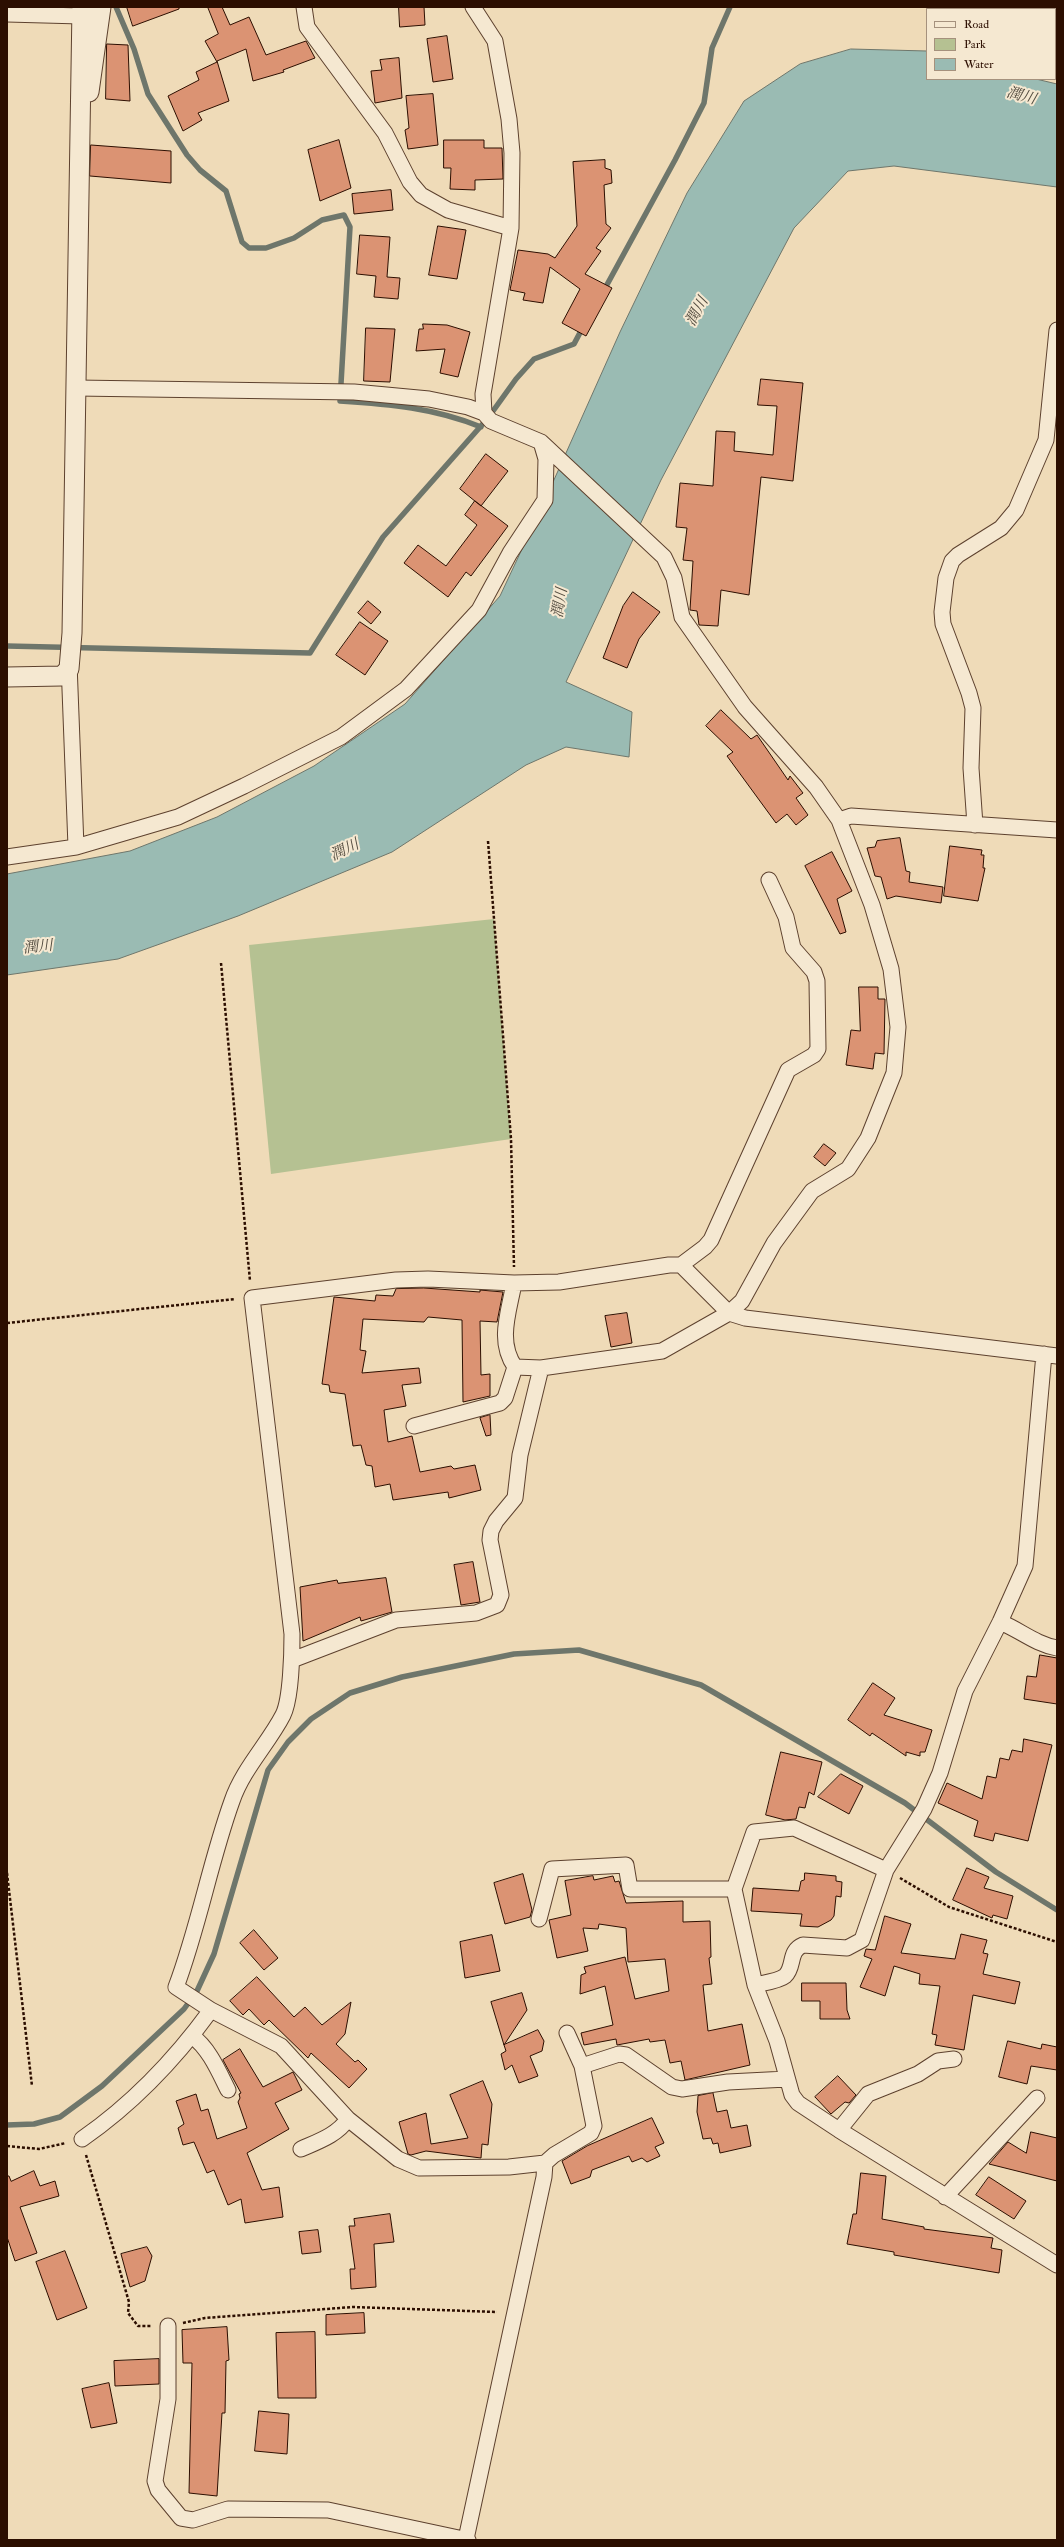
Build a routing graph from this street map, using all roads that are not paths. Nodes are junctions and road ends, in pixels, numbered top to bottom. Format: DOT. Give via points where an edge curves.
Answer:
graph roads {
  1 [pos="101,7"];
  2 [pos="304,7"];
  3 [pos="473,7"];
  4 [pos="85,10"];
  5 [pos="7,14"];
  6 [pos="79,161"];
  7 [pos="511,228"];
  8 [pos="1057,330"];
  9 [pos="76,388"];
  10 [pos="484,413"];
  11 [pos="541,442"];
  12 [pos="69,663"];
  13 [pos="7,677"];
  14 [pos="839,820"];
  15 [pos="975,825"];
  16 [pos="1057,830"];
  17 [pos="76,847"];
  18 [pos="7,857"];
  19 [pos="769,880"];
  20 [pos="681,1265"];
  21 [pos="514,1284"];
  22 [pos="729,1313"];
  23 [pos="1050,1355"];
  24 [pos="516,1367"];
  25 [pos="541,1368"];
  26 [pos="414,1426"];
  27 [pos="1000,1622"];
  28 [pos="1057,1648"];
  29 [pos="292,1660"];
  30 [pos="886,1870"];
  31 [pos="734,1889"];
  32 [pos="539,1919"];
  33 [pos="755,1985"];
  34 [pos="207,2007"];
  35 [pos="567,2033"];
  36 [pos="192,2036"];
  37 [pos="954,2059"];
  38 [pos="582,2066"];
  39 [pos="787,2079"];
  40 [pos="228,2090"];
  41 [pos="1037,2098"];
  42 [pos="348,2119"];
  43 [pos="839,2130"];
  44 [pos="82,2139"];
  45 [pos="301,2149"];
  46 [pos="545,2163"];
  47 [pos="945,2197"];
  48 [pos="1057,2265"];
  49 [pos="168,2326"];
  50 [pos="467,2540"];
  1 -- 6 [label="street"];
  2 -- 7 [label="street" via="306,27 385,133 410,182 421,195 448,210"];
  3 -- 7 [label="street" via="495,41 509,119 512,152"];
  4 -- 5 [label="street"];
  4 -- 6 [label="street"];
  6 -- 9 [label="street"];
  7 -- 10 [label="street" via="483,394"];
  8 -- 15 [label="street" via="1046,440 1016,510 1001,528 958,555 952,562 946,578 943,624 970,693 972,708 971,768"];
  9 -- 10 [label="street" via="354,392 429,399"];
  9 -- 12 [label="street" via="72,632"];
  10 -- 11 [label="street" via="491,421"];
  11 -- 14 [label="street" via="664,558 674,578 682,617 745,707 816,787"];
  11 -- 17 [label="street" via="546,459 545,500 510,553 479,610 406,689 341,737 238,789 178,817"];
  12 -- 13 [label="street" via="67,673 62,676"];
  12 -- 17 [label="street"];
  14 -- 15 [label="street" via="851,816"];
  14 -- 22 [label="street" via="872,905 891,969 898,1027 894,1073 868,1138 848,1169 812,1191 774,1243 742,1301"];
  15 -- 16 [label="street"];
  17 -- 18 [label="street"];
  19 -- 20 [label="street" via="786,917 793,948 814,972 818,981 818,1050 788,1070 711,1240"];
  20 -- 21 [label="street" via="591,1279"];
  20 -- 22 [label="street"];
  21 -- 24 [label="street" via="504,1328 511,1361"];
  21 -- 29 [label="street" via="428,1279 396,1280 252,1298 292,1634"];
  22 -- 23 [label="street" via="745,1318"];
  22 -- 25 [label="street" via="662,1351"];
  23 -- 27 [label="street" via="1025,1566"];
  24 -- 25 [label="street"];
  24 -- 26 [label="street" via="505,1398 500,1403"];
  25 -- 29 [label="street" via="520,1455 515,1498 491,1531 490,1540 501,1594 497,1605 476,1613 396,1620"];
  27 -- 28 [label="street" via="1029,1639"];
  27 -- 30 [label="street" via="965,1691 940,1773 924,1809"];
  29 -- 34 [label="street" via="284,1714 241,1780 233,1799 176,1987"];
  30 -- 31 [label="street" via="794,1828 754,1832"];
  30 -- 33 [label="street" via="862,1940 847,1948 798,1948 784,1977"];
  31 -- 32 [label="street" via="630,1889 626,1866 552,1869"];
  31 -- 33 [label="street"];
  33 -- 39 [label="street" via="777,2041"];
  34 -- 36 [label="street"];
  34 -- 42 [label="street" via="281,2046"];
  35 -- 38 [label="street"];
  36 -- 40 [label="street" via="198,2040"];
  36 -- 44 [label="street" via="102,2125"];
  37 -- 43 [label="street" via="938,2061 918,2074 872,2092 863,2099"];
  38 -- 39 [label="street" via="619,2054 626,2055 672,2087 682,2089 728,2082"];
  38 -- 46 [label="street" via="594,2126 591,2132"];
  39 -- 43 [label="street" via="792,2095 798,2103"];
  41 -- 47 [label="street"];
  42 -- 45 [label="street" via="336,2132"];
  42 -- 46 [label="street" via="398,2159 419,2168 509,2167"];
  43 -- 47 [label="street"];
  46 -- 50 [label="street"];
  47 -- 48 [label="street"];
  49 -- 50 [label="street" via="168,2399 155,2481 158,2490 181,2518 193,2520 228,2509 328,2510"];
}
